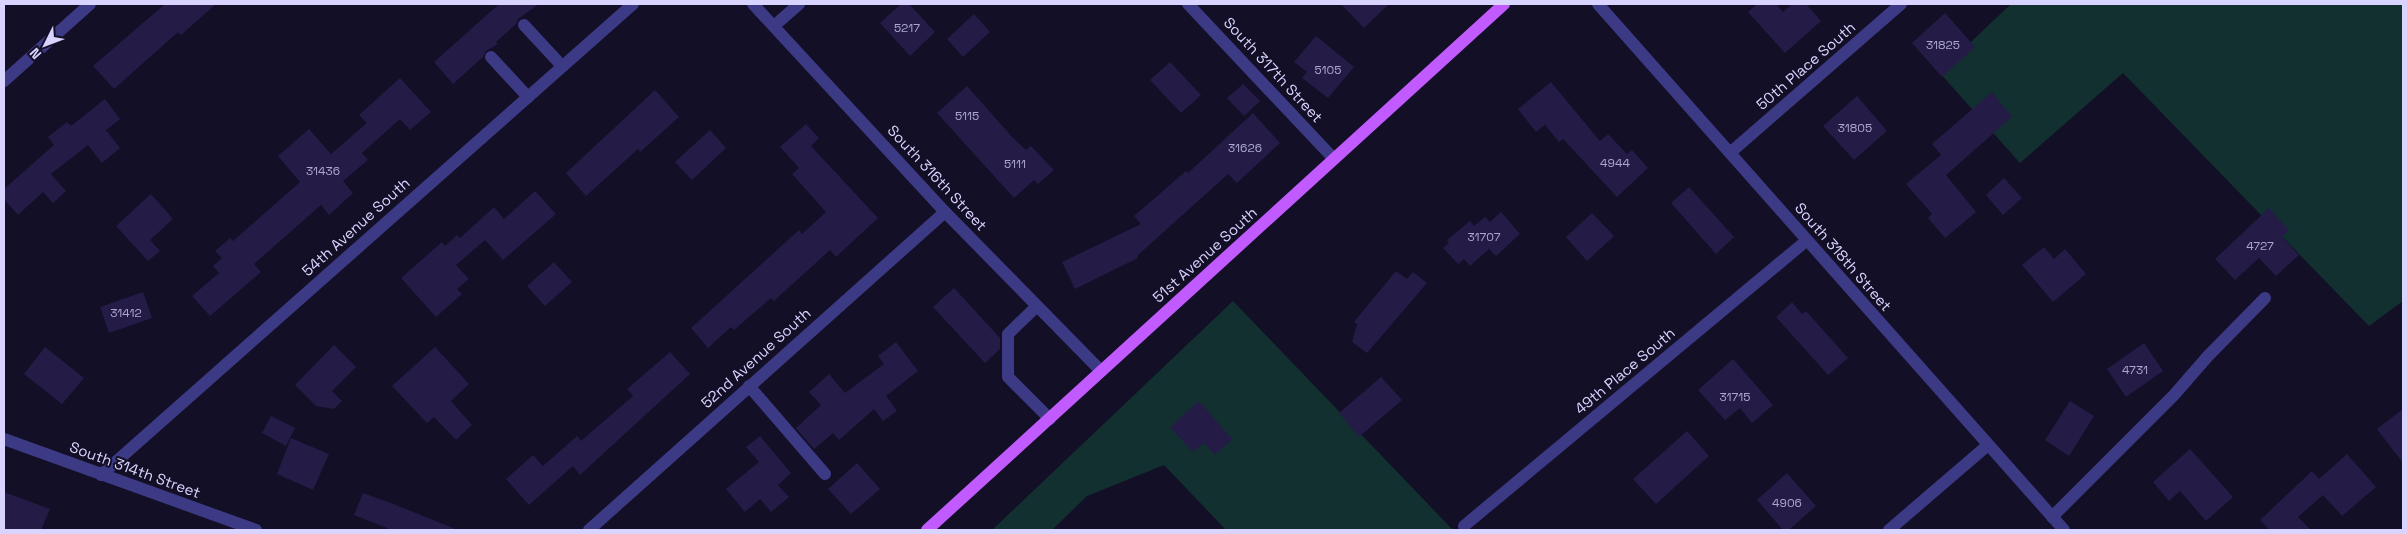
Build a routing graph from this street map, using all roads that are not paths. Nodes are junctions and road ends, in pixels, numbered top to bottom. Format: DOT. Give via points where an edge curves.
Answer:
graph roads {
  1 [pos="90,4"];
  2 [pos="633,4"];
  3 [pos="754,4"];
  4 [pos="799,4"];
  5 [pos="1188,4"];
  6 [pos="1504,4"];
  7 [pos="1598,4"];
  8 [pos="1901,4"];
  9 [pos="524,25"];
  10 [pos="774,26"];
  11 [pos="491,56"];
  12 [pos="562,66"];
  13 [pos="4,81"];
  14 [pos="528,97"];
  15 [pos="1732,152"];
  16 [pos="1334,159"];
  17 [pos="945,212"];
  18 [pos="1806,241"];
  19 [pos="2264,298"];
  20 [pos="1037,306"];
  21 [pos="1101,371"];
  22 [pos="749,386"];
  23 [pos="1050,419"];
  24 [pos="4,439"];
  25 [pos="1988,445"];
  26 [pos="825,474"];
  27 [pos="101,475"];
  28 [pos="2052,517"];
  29 [pos="1464,526"];
  30 [pos="256,530"];
  31 [pos="588,530"];
  32 [pos="927,530"];
  33 [pos="1889,530"];
  34 [pos="2064,530"];
  1 -- 13 [label="street"];
  2 -- 12 [label="street, 54th Avenue South"];
  3 -- 10 [label="street, South 316th Street"];
  4 -- 10 [label="street"];
  5 -- 16 [label="street, South 317th Street"];
  6 -- 16 [label="main road, 51st Avenue South"];
  7 -- 15 [label="street, South 318th Street"];
  8 -- 15 [label="street, 50th Place South"];
  9 -- 12 [label="street"];
  10 -- 17 [label="street, South 316th Street"];
  11 -- 14 [label="street"];
  12 -- 14 [label="street, 54th Avenue South"];
  14 -- 27 [label="street, 54th Avenue South"];
  15 -- 18 [label="street, South 318th Street"];
  16 -- 21 [label="main road, 51st Avenue South"];
  17 -- 20 [label="street, South 316th Street"];
  17 -- 22 [label="street, 52nd Avenue South"];
  18 -- 25 [label="street, South 318th Street"];
  18 -- 29 [label="street, 49th Place South"];
  19 -- 28 [label="street" via="2174,395"];
  20 -- 21 [label="street, South 316th Street"];
  20 -- 23 [label="street" via="1008,334 1008,376"];
  21 -- 23 [label="main road, 51st Avenue South"];
  22 -- 26 [label="street"];
  22 -- 31 [label="street, 52nd Avenue South"];
  23 -- 32 [label="main road, 51st Avenue South"];
  24 -- 27 [label="street, South 314th Street"];
  25 -- 28 [label="street, South 318th Street"];
  25 -- 33 [label="street"];
  27 -- 30 [label="street, South 314th Street"];
  28 -- 34 [label="street, South 318th Street"];
}
